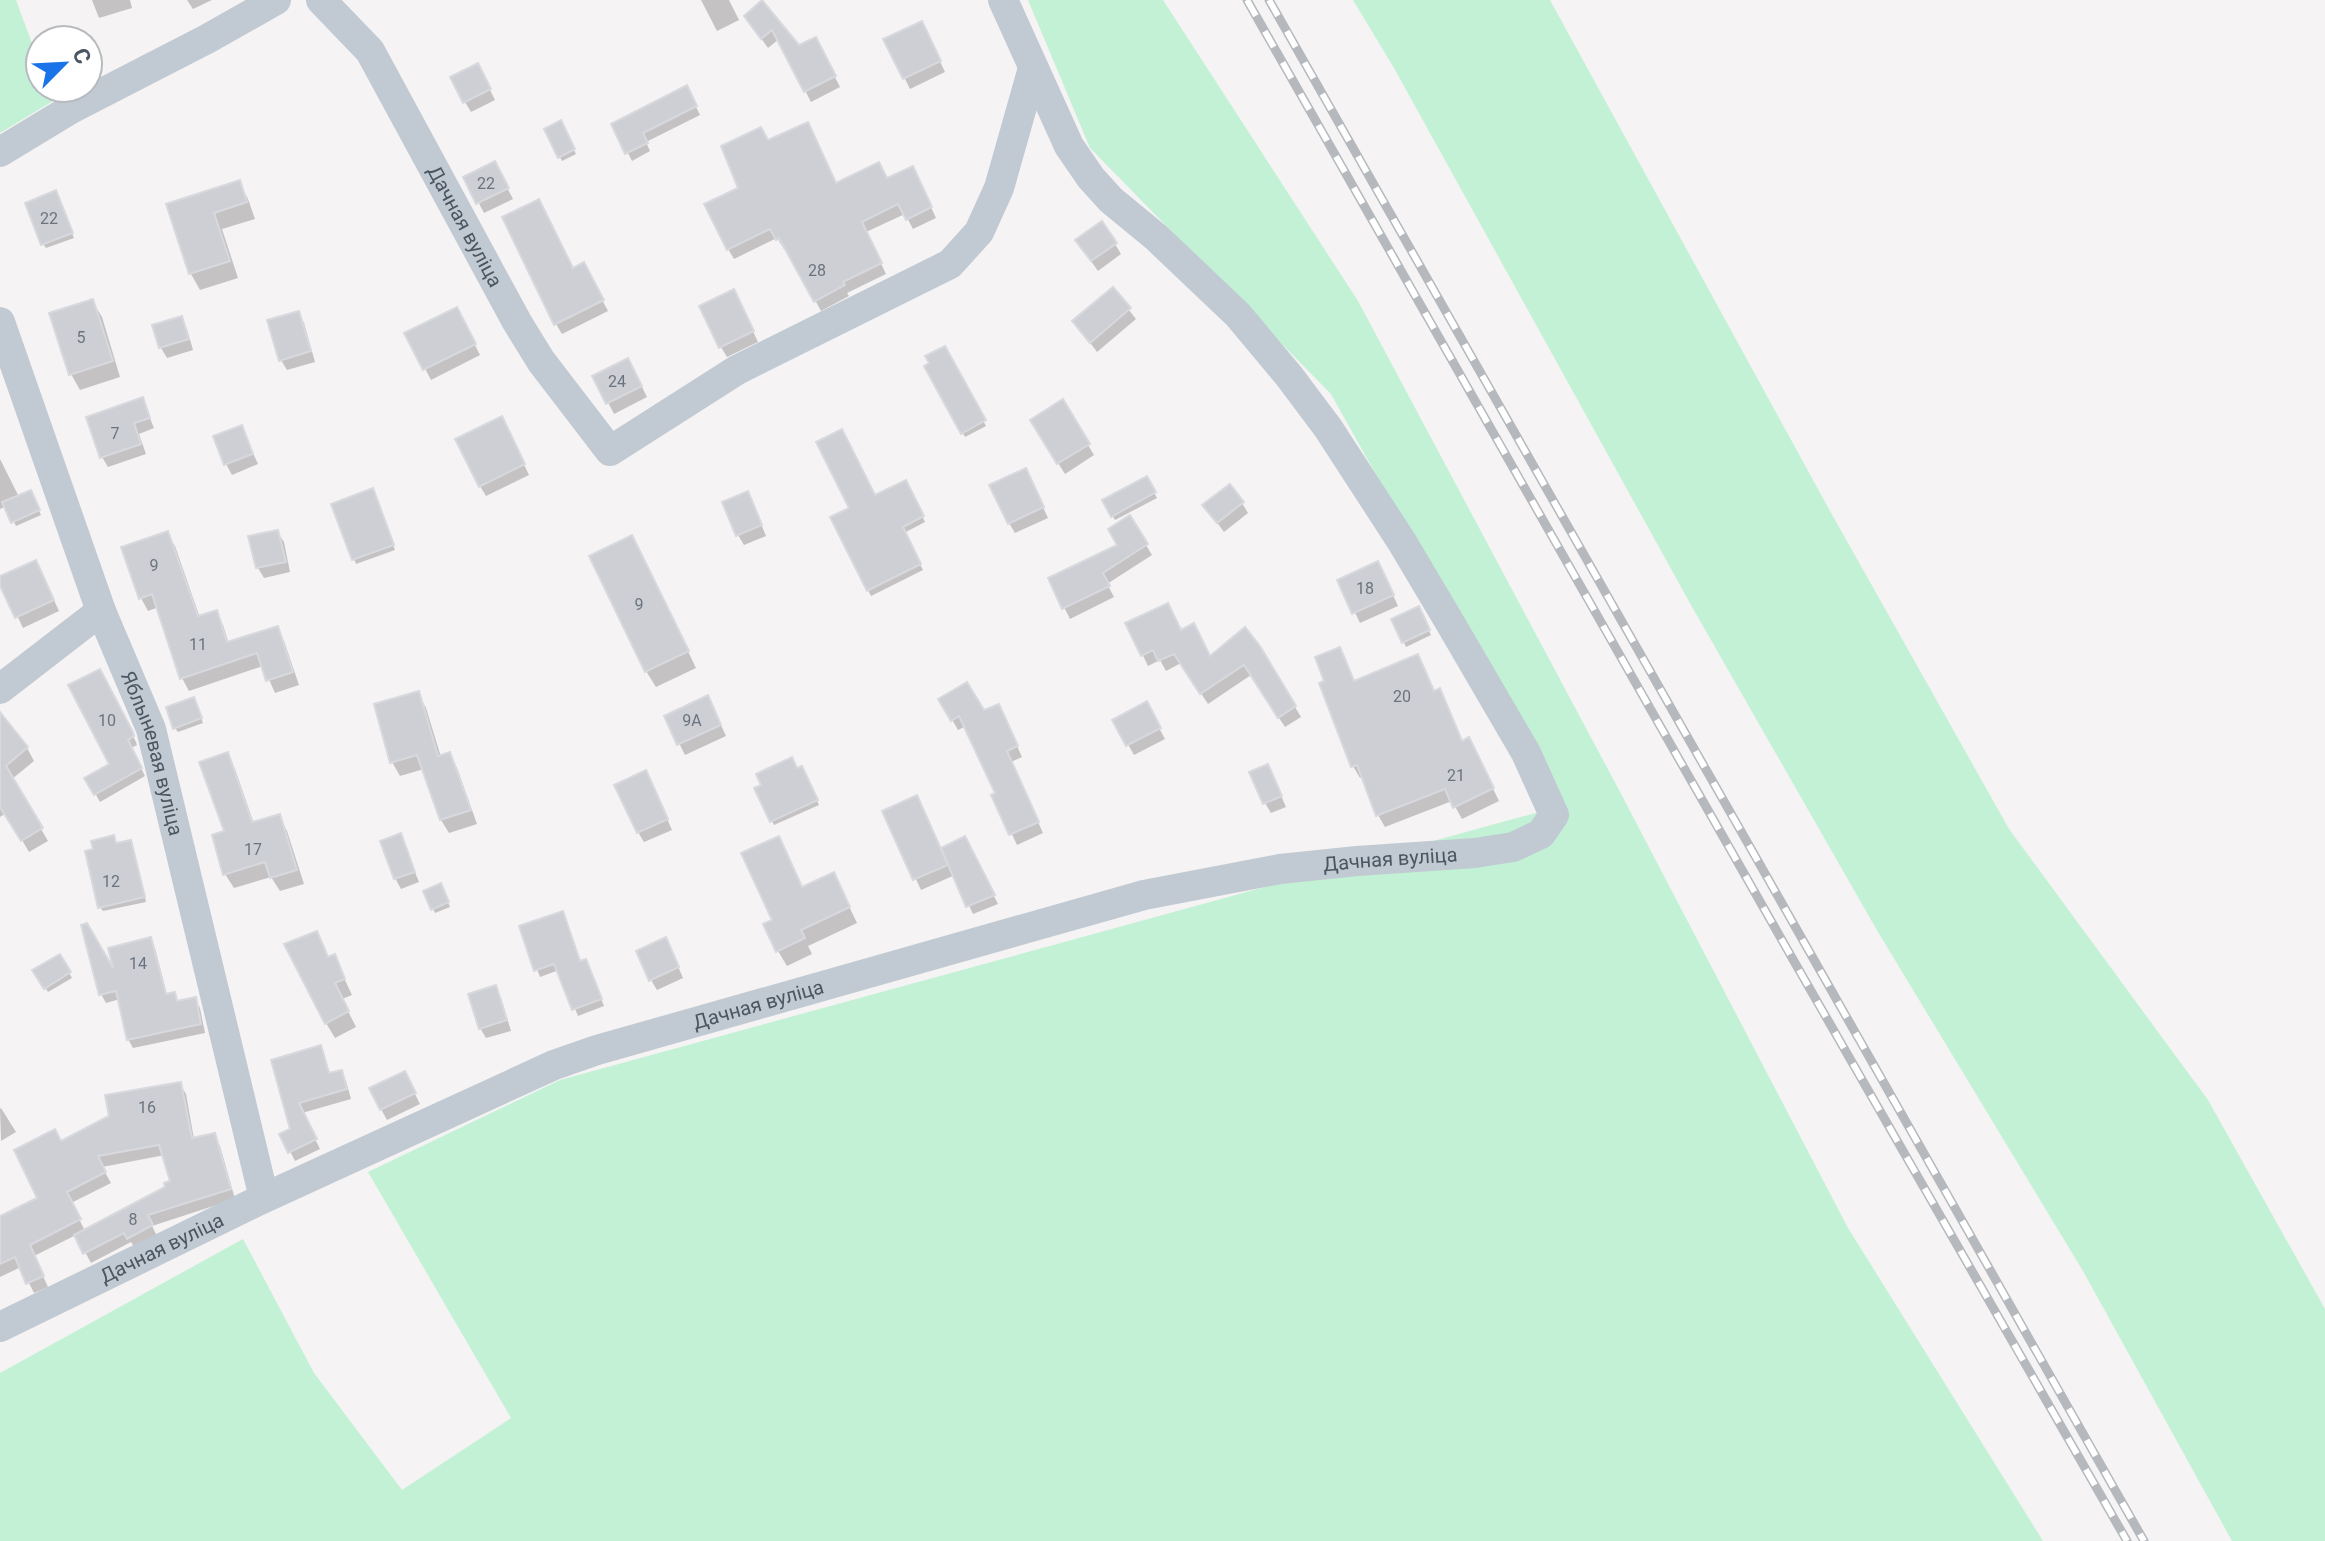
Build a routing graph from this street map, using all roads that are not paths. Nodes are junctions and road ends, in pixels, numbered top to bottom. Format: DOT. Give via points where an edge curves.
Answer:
graph roads {
  1 [pos="276,0"];
  2 [pos="321,0"];
  3 [pos="1003,0"];
  4 [pos="1033,68"];
  5 [pos="0,152"];
  6 [pos="0,322"];
  7 [pos="101,611"];
  8 [pos="0,689"];
  9 [pos="264,1198"];
  10 [pos="0,1327"];
  1 -- 5 [label="street"];
  2 -- 4 [label="street, Дачная вуліца" via="370,51 517,322 610,451 737,370 950,264 979,232 999,188"];
  3 -- 4 [label="street"];
  4 -- 9 [label="street, Дачная вуліца" via="1069,146 1091,178 1238,315 1328,428 1449,621 1526,753 1554,815 1541,834 1513,847 1280,869 1144,895 597,1050 541,1070"];
  6 -- 7 [label="street, Яблыневая вуліца"];
  7 -- 8 [label="street"];
  7 -- 9 [label="street, Яблыневая вуліца" via="151,729"];
  9 -- 10 [label="street, Дачная вуліца"];
}
